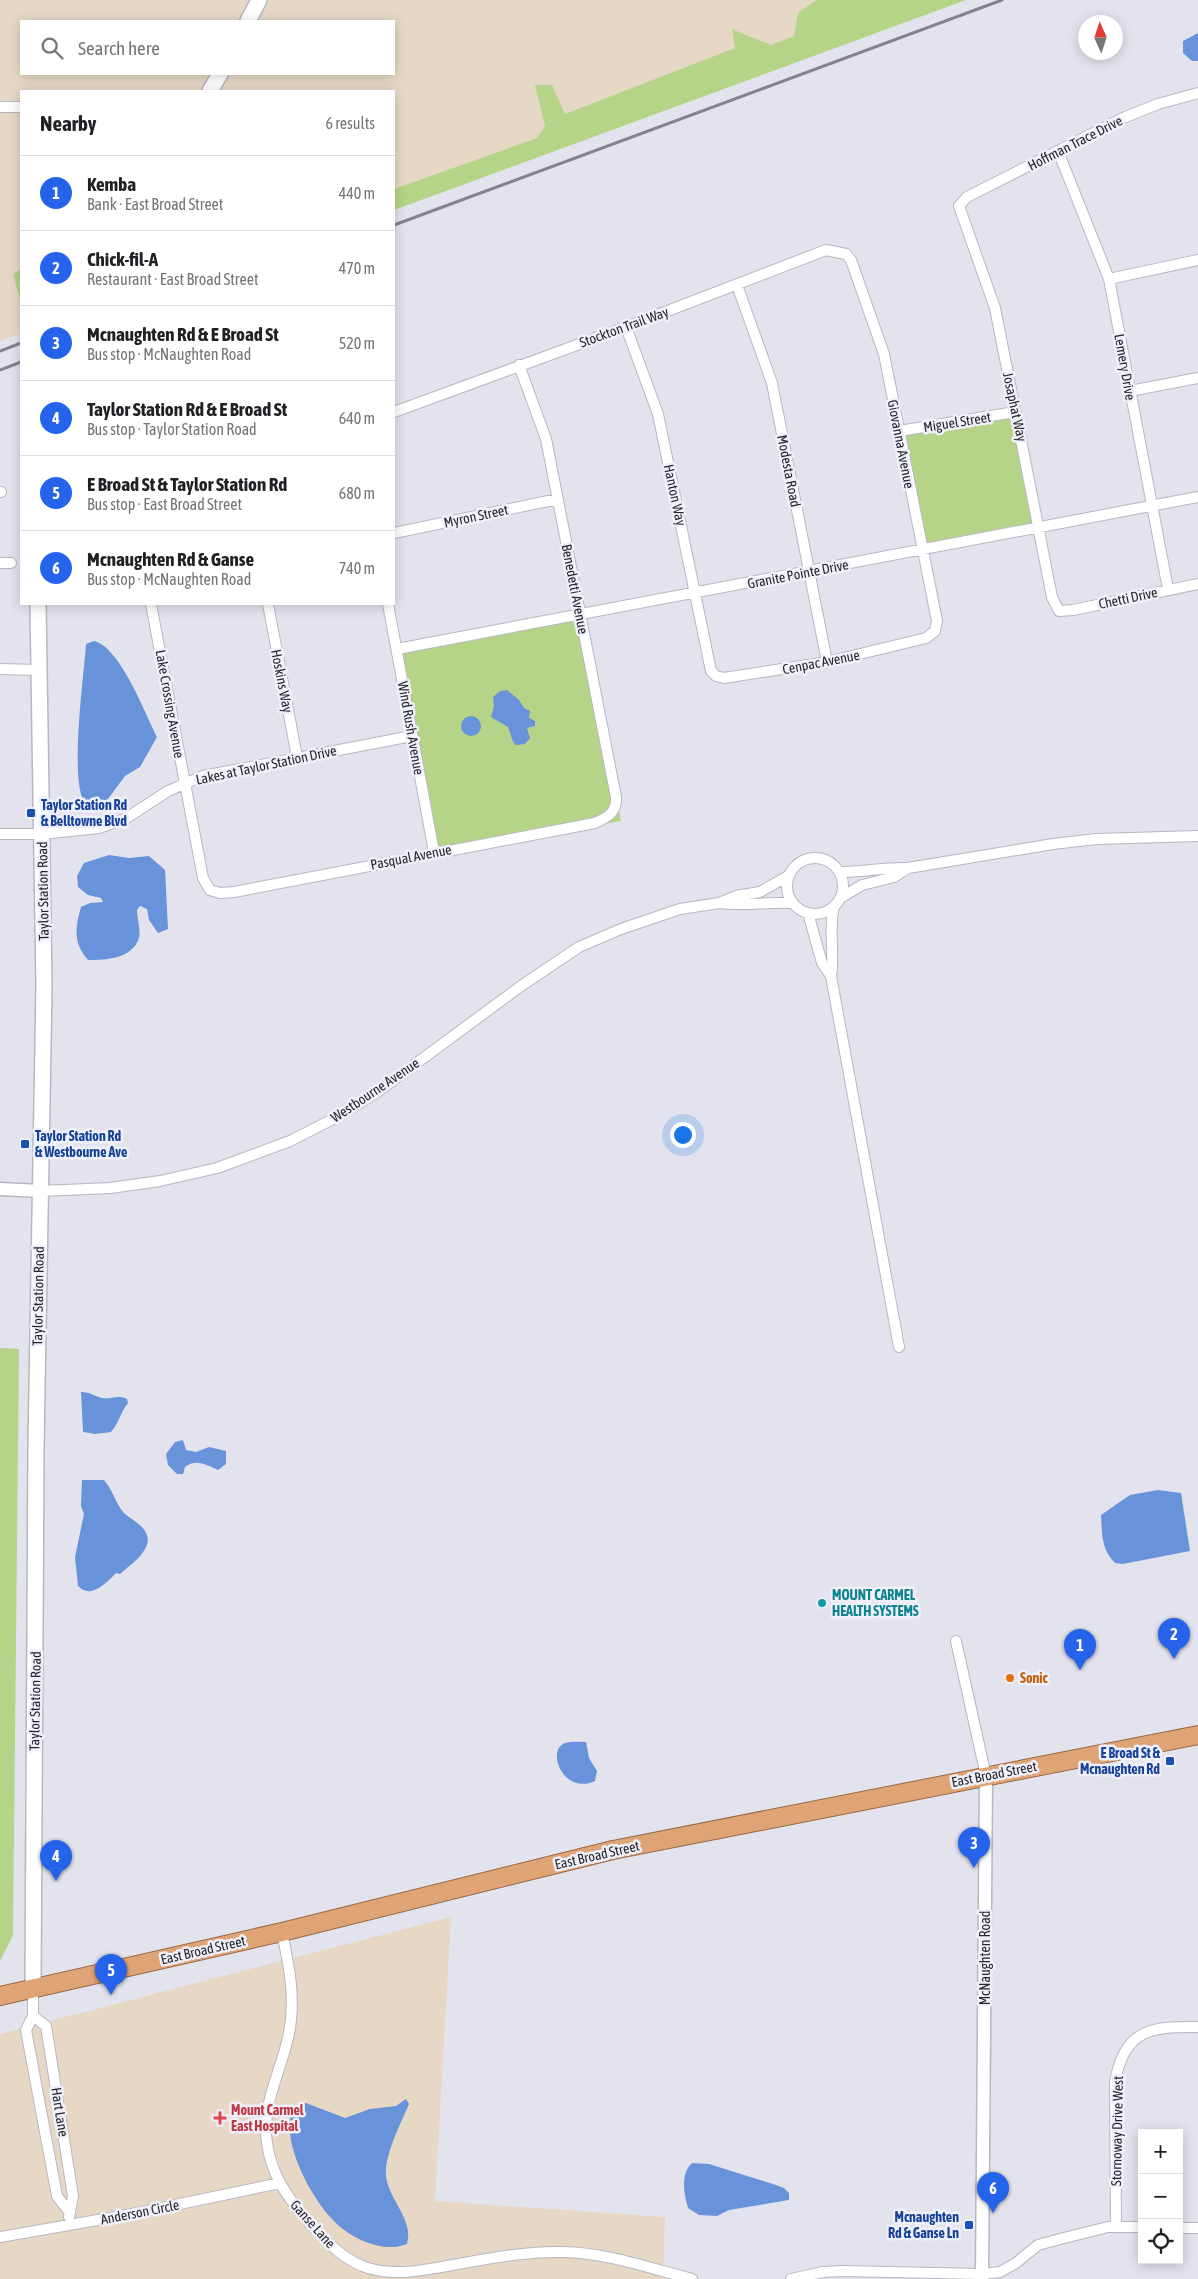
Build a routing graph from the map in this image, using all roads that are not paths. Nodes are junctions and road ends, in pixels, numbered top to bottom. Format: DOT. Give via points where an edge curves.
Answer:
graph roads {
  1 [pos="259,0"];
  2 [pos="249,20"];
  3 [pos="219,75"];
  4 [pos="211,90"];
  5 [pos="1198,93"];
  6 [pos="0,107"];
  7 [pos="20,107"];
  8 [pos="1058,151"];
  9 [pos="959,206"];
  10 [pos="851,260"];
  11 [pos="1198,260"];
  12 [pos="1109,279"];
  13 [pos="737,285"];
  14 [pos="626,327"];
  15 [pos="519,365"];
  16 [pos="1198,378"];
  17 [pos="1130,391"];
  18 [pos="395,412"];
  19 [pos="1015,412"];
  20 [pos="899,431"];
  21 [pos="1198,497"];
  22 [pos="558,499"];
  23 [pos="1152,506"];
  24 [pos="1040,526"];
  25 [pos="395,533"];
  26 [pos="922,550"];
  27 [pos="810,572"];
  28 [pos="1198,584"];
  29 [pos="1168,589"];
  30 [pos="696,594"];
  31 [pos="38,605"];
  32 [pos="151,605"];
  33 [pos="268,605"];
  34 [pos="388,605"];
  35 [pos="1058,610"];
  36 [pos="580,616"];
  37 [pos="935,631"];
  38 [pos="397,649"];
  39 [pos="827,662"];
  40 [pos="708,666"];
  41 [pos="0,669"];
  42 [pos="38,670"];
  43 [pos="412,736"];
  44 [pos="297,758"];
  45 [pos="184,783"];
  46 [pos="611,814"];
  47 [pos="0,834"];
  48 [pos="42,834"];
  49 [pos="1198,836"];
  50 [pos="434,852"];
  51 [pos="908,868"];
  52 [pos="838,872"];
  53 [pos="788,876"];
  54 [pos="210,890"];
  55 [pos="837,902"];
  56 [pos="719,903"];
  57 [pos="792,903"];
  58 [pos="808,913"];
  59 [pos="831,976"];
  60 [pos="0,1188"];
  61 [pos="41,1191"];
  62 [pos="899,1347"];
  63 [pos="956,1641"];
  64 [pos="1198,1735"];
  65 [pos="986,1776"];
  66 [pos="282,1932"];
  67 [pos="33,1989"];
  68 [pos="0,1996"];
  69 [pos="33,2016"];
  70 [pos="1198,2026"];
  71 [pos="280,2183"];
  72 [pos="70,2213"];
  73 [pos="68,2226"];
  74 [pos="1116,2227"];
  75 [pos="1138,2227"];
  76 [pos="1183,2228"];
  77 [pos="1198,2228"];
  78 [pos="0,2237"];
  79 [pos="407,2275"];
  80 [pos="982,2277"];
  81 [pos="692,2279"];
  82 [pos="791,2279"];
  1 -- 2 [label="main road"];
  3 -- 4 [label="main road"];
  5 -- 8 [label="street, Hoffman Trace Drive" via="1123,118"];
  6 -- 7 [label="street"];
  8 -- 9 [label="street, Hoffman Trace Drive" via="967,196"];
  8 -- 12 [label="street, Lemery Drive"];
  9 -- 19 [label="street, Josaphat Way" via="994,308"];
  10 -- 13 [label="street, Stockton Trail Way" via="846,254 826,250"];
  10 -- 20 [label="street, Giovanna Avenue" via="884,354"];
  11 -- 12 [label="street"];
  12 -- 17 [label="street, Lemery Drive"];
  13 -- 14 [label="street, Stockton Trail Way"];
  13 -- 27 [label="street, Modesta Road" via="772,382"];
  14 -- 15 [label="street, Stockton Trail Way"];
  14 -- 30 [label="street, Hanton Way" via="658,414"];
  15 -- 18 [label="street, Stockton Trail Way"];
  15 -- 22 [label="street, Benedetti Avenue" via="546,439"];
  16 -- 17 [label="street"];
  17 -- 23 [label="street, Lemery Drive"];
  19 -- 20 [label="street, Miguel Street"];
  19 -- 24 [label="street, Josaphat Way"];
  20 -- 26 [label="street, Giovanna Avenue"];
  21 -- 23 [label="street, Granite Pointe Drive"];
  22 -- 25 [label="street, Myron Street"];
  22 -- 36 [label="street, Benedetti Avenue"];
  23 -- 24 [label="street, Granite Pointe Drive"];
  23 -- 29 [label="street, Lemery Drive"];
  24 -- 26 [label="street, Granite Pointe Drive"];
  24 -- 35 [label="street, Josaphat Way" via="1052,597"];
  26 -- 27 [label="street, Granite Pointe Drive"];
  26 -- 37 [label="street, Giovanna Avenue" via="937,621"];
  27 -- 30 [label="street, Granite Pointe Drive"];
  27 -- 39 [label="street, Modesta Road"];
  28 -- 29 [label="street, Chetti Drive"];
  29 -- 35 [label="street, Chetti Drive" via="1073,610"];
  30 -- 36 [label="street, Granite Pointe Drive"];
  30 -- 40 [label="street, Hanton Way"];
  31 -- 42 [label="main road, Taylor Station Road"];
  32 -- 45 [label="street, Lake Crossing Avenue"];
  33 -- 44 [label="street, Hoskins Way"];
  34 -- 38 [label="street, Wind Rush Avenue"];
  36 -- 38 [label="street, Granite Pointe Drive"];
  36 -- 46 [label="street, Benedetti Avenue" via="616,797"];
  37 -- 39 [label="street, Cenpac Avenue" via="926,638"];
  38 -- 43 [label="street, Wind Rush Avenue"];
  39 -- 40 [label="street, Cenpac Avenue" via="724,678 716,676"];
  41 -- 42 [label="street"];
  42 -- 48 [label="main road, Taylor Station Road"];
  43 -- 44 [label="street, Lakes at Taylor Station Drive"];
  43 -- 50 [label="street, Wind Rush Avenue"];
  44 -- 45 [label="street, Lakes at Taylor Station Drive" via="203,776"];
  45 -- 48 [label="street, Lakes at Taylor Station Drive" via="113,825 86,831"];
  45 -- 54 [label="street, Lake Crossing Avenue" via="203,878"];
  46 -- 50 [label="street, Pasqual Avenue" via="595,823"];
  47 -- 48 [label="street, Lakes at Taylor Station Drive"];
  48 -- 61 [label="main road, Taylor Station Road"];
  49 -- 51 [label="street" via="1096,839"];
  50 -- 54 [label="street, Pasqual Avenue" via="234,892"];
  51 -- 52 [label="street"];
  51 -- 55 [label="street" via="894,877 862,885"];
  52 -- 53 [label="street" via="825,860 808,859 793,868"];
  52 -- 55 [label="street" via="843,889"];
  53 -- 56 [label="street, Westbourne Avenue" via="760,892"];
  53 -- 57 [label="street" via="788,894"];
  55 -- 58 [label="street" via="817,914"];
  55 -- 59 [label="street" via="830,922"];
  56 -- 57 [label="street, Westbourne Avenue"];
  56 -- 61 [label="street, Westbourne Avenue" via="680,909 621,929 579,948 521,986 376,1093 290,1141 217,1168 160,1181 110,1188"];
  57 -- 58 [label="street"];
  58 -- 59 [label="street" via="822,963"];
  59 -- 62 [label="street"];
  60 -- 61 [label="street, Westbourne Avenue"];
  61 -- 67 [label="main road, Taylor Station Road"];
  63 -- 65 [label="street, McNaughten Road"];
  64 -- 65 [label="highway, East Broad Street"];
  65 -- 66 [label="highway, East Broad Street" via="613,1850"];
  65 -- 80 [label="street, McNaughten Road"];
  66 -- 67 [label="highway, East Broad Street"];
  66 -- 71 [label="street, Ganse Lane" via="292,1993 292,2014 284,2055 268,2106 266,2128 270,2158"];
  67 -- 68 [label="highway, East Broad Street"];
  67 -- 69 [label="street, Hart Lane"];
  69 -- 72 [label="street, Hart Lane" via="46,2026 73,2196"];
  69 -- 72 [label="street, Hart Lane" via="26,2030 53,2178 57,2196"];
  70 -- 74 [label="street, Stornoway Drive West" via="1152,2028 1134,2040 1121,2059 1115,2082"];
  71 -- 73 [label="street, Anderson Circle"];
  71 -- 79 [label="street, Ganse Lane" via="319,2234 347,2258 368,2268"];
  72 -- 73 [label="street, Hart Lane"];
  73 -- 78 [label="street, Anderson Circle"];
  74 -- 75 [label="street"];
  74 -- 80 [label="street" via="1089,2230 1038,2245 1016,2263"];
  76 -- 77 [label="street"];
  79 -- 81 [label="street, Ganse Lane" via="527,2253 563,2252 627,2260"];
  80 -- 82 [label="street" via="843,2271"];
}
